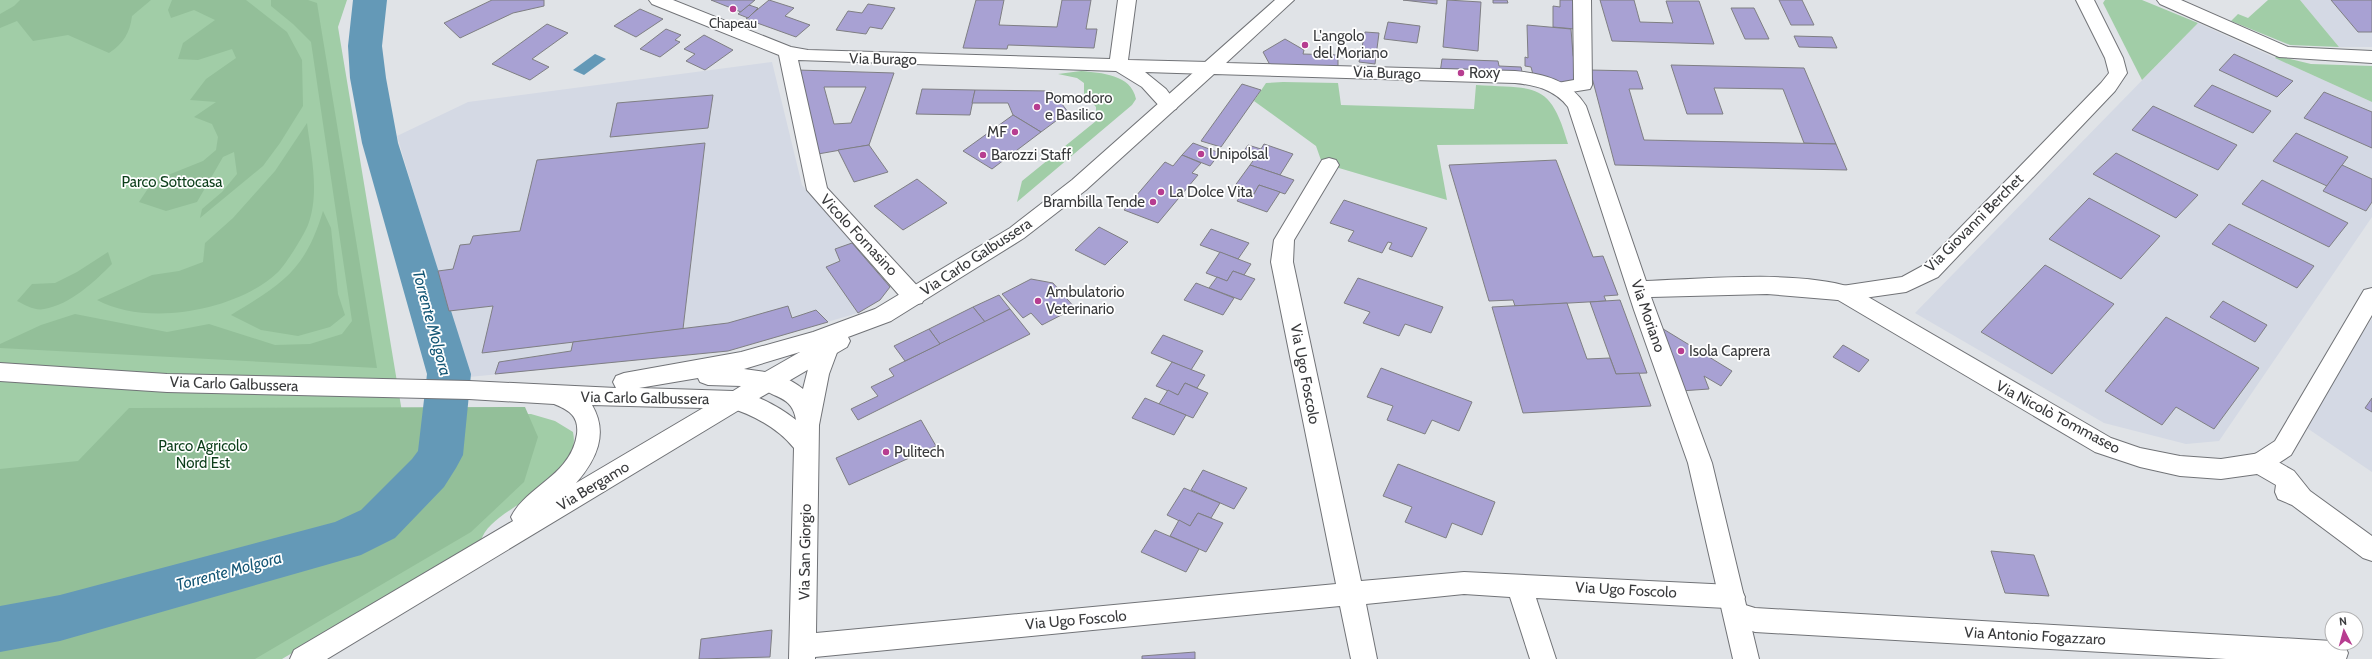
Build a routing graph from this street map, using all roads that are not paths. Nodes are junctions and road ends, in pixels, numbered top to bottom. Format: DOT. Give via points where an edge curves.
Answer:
graph roads {
  1 [pos="658,0"];
  2 [pos="1127,0"];
  3 [pos="1284,0"];
  4 [pos="1582,0"];
  5 [pos="2084,0"];
  6 [pos="2166,0"];
  7 [pos="787,52"];
  8 [pos="2372,57"];
  9 [pos="1118,66"];
  10 [pos="1209,68"];
  11 [pos="1559,88"];
  12 [pos="1169,105"];
  13 [pos="1329,165"];
  14 [pos="1843,293"];
  15 [pos="1639,294"];
  16 [pos="2372,296"];
  17 [pos="914,297"];
  18 [pos="883,315"];
  19 [pos="828,347"];
  20 [pos="0,372"];
  21 [pos="624,382"];
  22 [pos="769,382"];
  23 [pos="469,390"];
  24 [pos="553,395"];
  25 [pos="736,400"];
  26 [pos="809,422"];
  27 [pos="806,446"];
  28 [pos="2256,464"];
  29 [pos="487,549"];
  30 [pos="2372,550"];
  31 [pos="1519,585"];
  32 [pos="1350,594"];
  33 [pos="1734,606"];
  34 [pos="802,652"];
  35 [pos="2335,653"];
  36 [pos="303,659"];
  37 [pos="1364,659"];
  38 [pos="1542,659"];
  39 [pos="1746,659"];
  1 -- 7 [label="street, Via Burago"];
  2 -- 9 [label="street"];
  3 -- 10 [label="street, Via Carlo Galbussera"];
  4 -- 11 [label="street" via="1583,85"];
  5 -- 14 [label="street, Via Giovanni Berchet" via="2114,58 2118,73 2108,87 1931,271 1906,284"];
  6 -- 8 [label="street" via="2285,53"];
  7 -- 9 [label="street, Via Burago" via="857,59"];
  7 -- 17 [label="street, Vicolo Fornasino" via="817,190"];
  9 -- 10 [label="street, Via Burago"];
  9 -- 12 [label="street, Via Burago" via="1149,82"];
  10 -- 11 [label="street, Via Burago" via="1515,77 1537,80"];
  10 -- 12 [label="street, Via Carlo Galbussera"];
  11 -- 15 [label="street, Via Moriano" via="1570,96 1577,106"];
  12 -- 17 [label="street, Via Carlo Galbussera" via="1079,185 1017,233"];
  13 -- 32 [label="street, Via Ugo Foscolo" via="1284,240 1282,262"];
  14 -- 15 [label="street"];
  14 -- 28 [label="street, Via Nicolò Tommaseo" via="2103,445 2146,459 2176,465 2219,468"];
  15 -- 33 [label="street, Via Moriano" via="1700,463"];
  16 -- 28 [label="street, Via Nicolò Tommaseo" via="2283,448"];
  17 -- 18 [label="street, Via Carlo Galbussera"];
  18 -- 19 [label="street, Via Bergamo"];
  18 -- 21 [label="street, Via Carlo Galbussera" via="817,339 742,361"];
  19 -- 22 [label="street, Via Bergamo"];
  19 -- 26 [label="street, Via San Giorgio" via="817,373"];
  20 -- 23 [label="street, Via Carlo Galbussera" via="167,383"];
  21 -- 22 [label="street, Via Carlo Galbussera" via="732,376"];
  21 -- 23 [label="street, Via Carlo Galbussera"];
  22 -- 25 [label="street, Via Bergamo"];
  22 -- 26 [label="street, Via San Giorgio" via="798,396 805,406"];
  23 -- 24 [label="street, Via Carlo Galbussera"];
  24 -- 25 [label="street, Via Carlo Galbussera"];
  24 -- 29 [label="street, Via Carlo Galbussera" via="573,401 586,410 590,426 585,448 570,474"];
  25 -- 27 [label="street" via="772,415 791,428"];
  25 -- 29 [label="street, Via Bergamo"];
  26 -- 27 [label="street, Via San Giorgio"];
  27 -- 34 [label="street, Via San Giorgio"];
  28 -- 30 [label="street" via="2274,486 2301,498"];
  29 -- 36 [label="street, Via Bergamo"];
  31 -- 32 [label="street, Via Ugo Foscolo" via="1464,583"];
  31 -- 33 [label="street, Via Ugo Foscolo"];
  31 -- 38 [label="street"];
  32 -- 34 [label="street, Via Ugo Foscolo"];
  32 -- 37 [label="street, Via Ugo Foscolo"];
  33 -- 35 [label="street, Via Antonio Fogazzaro" via="1755,620"];
  33 -- 39 [label="street, Via Moriano"];
}
